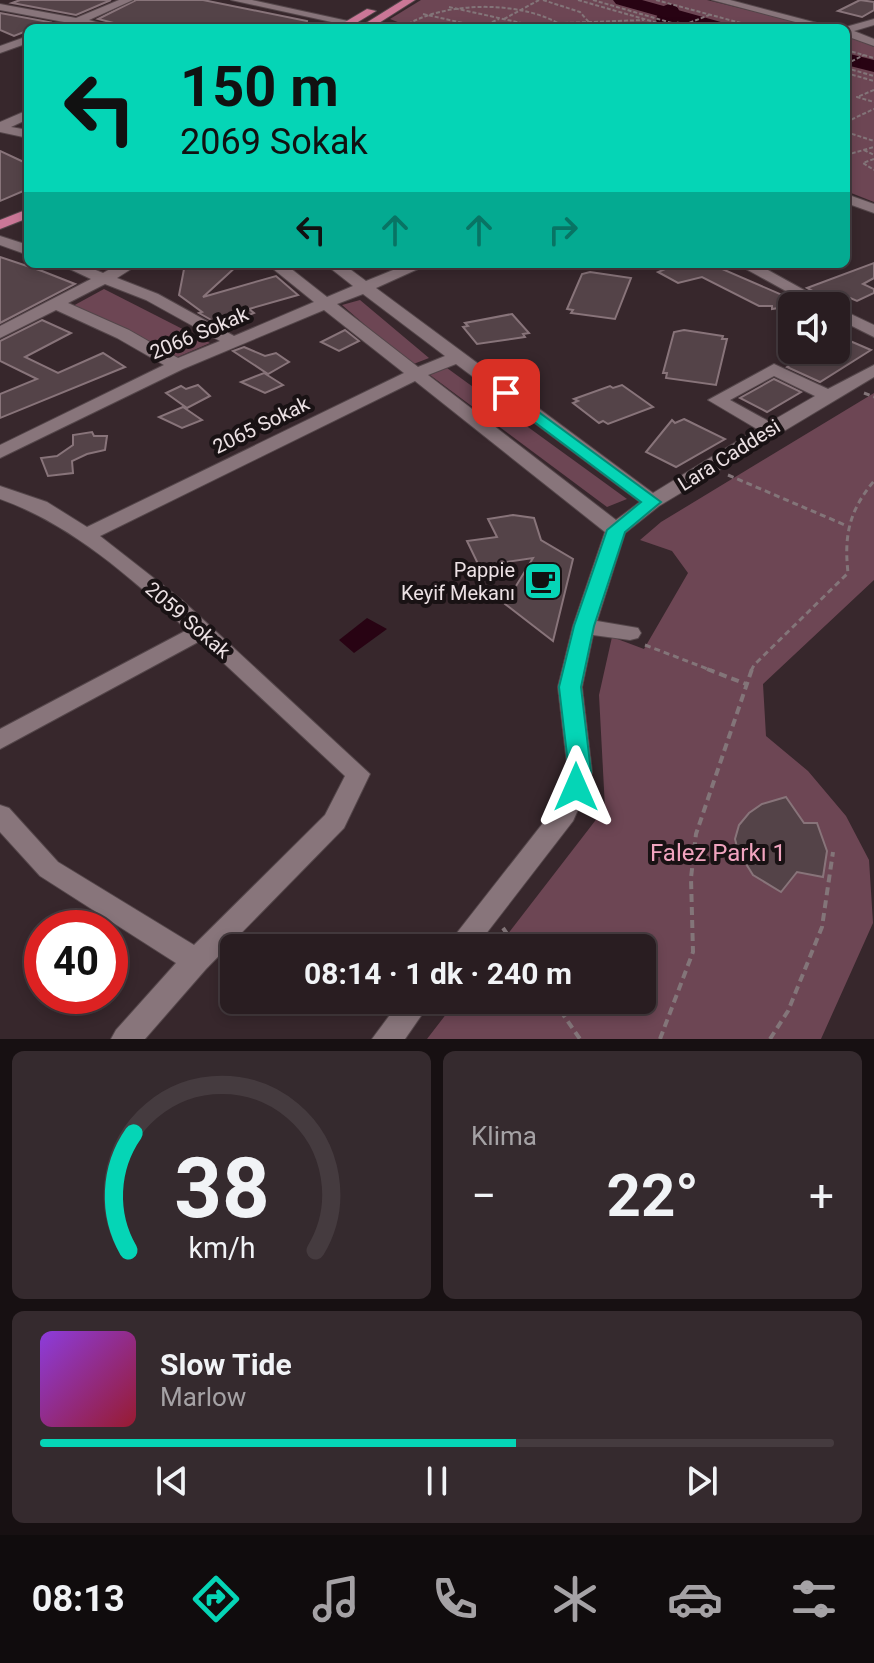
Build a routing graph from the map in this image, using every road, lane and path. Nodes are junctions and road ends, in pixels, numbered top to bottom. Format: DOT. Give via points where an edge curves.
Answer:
graph roads {
  1 [pos="128,0"];
  2 [pos="388,0"];
  3 [pos="410,0"];
  4 [pos="541,0"];
  5 [pos="578,0"];
  6 [pos="593,0"];
  7 [pos="656,0"];
  8 [pos="245,1"];
  9 [pos="727,1"];
  10 [pos="2,3"];
  11 [pos="445,6"];
  12 [pos="527,7"];
  13 [pos="420,14"];
  14 [pos="709,15"];
  15 [pos="500,18"];
  16 [pos="504,19"];
  17 [pos="647,20"];
  18 [pos="77,21"];
  19 [pos="659,21"];
  20 [pos="593,22"];
  21 [pos="874,22"];
  22 [pos="564,23"];
  23 [pos="69,24"];
  24 [pos="92,24"];
  25 [pos="350,24"];
  26 [pos="361,24"];
  27 [pos="363,24"];
  28 [pos="407,24"];
  29 [pos="465,24"];
  30 [pos="490,24"];
  31 [pos="526,24"];
  32 [pos="653,24"];
  33 [pos="666,24"];
  34 [pos="672,24"];
  35 [pos="686,24"];
  36 [pos="744,24"];
  37 [pos="816,24"];
  38 [pos="850,30"];
  39 [pos="850,33"];
  40 [pos="24,41"];
  41 [pos="874,43"];
  42 [pos="0,50"];
  43 [pos="850,51"];
  44 [pos="864,55"];
  45 [pos="874,58"];
  46 [pos="850,62"];
  47 [pos="850,69"];
  48 [pos="850,74"];
  49 [pos="874,76"];
  50 [pos="874,81"];
  51 [pos="874,90"];
  52 [pos="874,102"];
  53 [pos="874,109"];
  54 [pos="24,116"];
  55 [pos="850,120"];
  56 [pos="0,127"];
  57 [pos="24,133"];
  58 [pos="850,133"];
  59 [pos="874,141"];
  60 [pos="874,147"];
  61 [pos="864,150"];
  62 [pos="850,154"];
  63 [pos="872,158"];
  64 [pos="874,170"];
  65 [pos="850,200"];
  66 [pos="24,203"];
  67 [pos="874,209"];
  68 [pos="0,213"];
  69 [pos="24,215"];
  70 [pos="0,225"];
  71 [pos="0,240"];
  72 [pos="24,249"];
  73 [pos="78,268"];
  74 [pos="124,268"];
  75 [pos="280,268"];
  76 [pos="338,268"];
  77 [pos="412,268"];
  78 [pos="753,268"];
  79 [pos="105,278"];
  80 [pos="365,288"];
  81 [pos="798,292"];
  82 [pos="324,303"];
  83 [pos="56,304"];
  84 [pos="850,319"];
  85 [pos="874,332"];
  86 [pos="0,333"];
  87 [pos="233,342"];
  88 [pos="457,357"];
  89 [pos="177,365"];
  90 [pos="874,370"];
  91 [pos="414,375"];
  92 [pos="860,392"];
  93 [pos="829,396"];
  94 [pos="874,397"];
  95 [pos="770,429"];
  96 [pos="0,452"];
  97 [pos="723,473"];
  98 [pos="874,481"];
  99 [pos="0,492"];
  100 [pos="652,502"];
  101 [pos="845,525"];
  102 [pos="616,530"];
  103 [pos="86,535"];
  104 [pos="584,626"];
  105 [pos="202,631"];
  106 [pos="636,638"];
  107 [pos="746,684"];
  108 [pos="0,740"];
  109 [pos="0,815"];
  110 [pos="833,852"];
  111 [pos="499,922"];
  112 [pos="470,934"];
  113 [pos="507,934"];
  114 [pos="196,961"];
  115 [pos="407,1014"];
  116 [pos="563,1014"];
  117 [pos="126,1039"];
  118 [pos="387,1039"];
  119 [pos="580,1039"];
  120 [pos="660,1039"];
  121 [pos="770,1039"];
  1 -- 18 [label="street"];
  2 -- 26 [label="main road"];
  3 -- 27 [label="main road"];
  4 -- 12 [label="path"];
  4 -- 20 [label="path"];
  5 -- 17 [label="path"];
  6 -- 19 [label="path"];
  7 -- 14 [label="path"];
  8 -- 25 [label="street"];
  9 -- 37 [label="street"];
  10 -- 18 [label="street"];
  11 -- 12 [label="path"];
  11 -- 13 [label="path"];
  11 -- 15 [label="path"];
  12 -- 16 [label="path"];
  12 -- 22 [label="path"];
  13 -- 28 [label="path"];
  13 -- 29 [label="path"];
  14 -- 35 [label="path"];
  14 -- 36 [label="path"];
  15 -- 16 [label="path"];
  15 -- 30 [label="path"];
  16 -- 31 [label="path"];
  17 -- 19 [label="path"];
  17 -- 20 [label="path"];
  18 -- 23 [label="street"];
  18 -- 24 [label="street"];
  19 -- 32 [label="path"];
  19 -- 33 [label="path"];
  19 -- 34 [label="path"];
  20 -- 22 [label="path"];
  21 -- 38 [label="street"];
  39 -- 41 [label="street"];
  40 -- 42 [label="street"];
  43 -- 44 [label="path"];
  44 -- 45 [label="path"];
  44 -- 46 [label="path"];
  47 -- 49 [label="path"];
  48 -- 50 [label="path"];
  51 -- 52 [label="path" via="857,97"];
  53 -- 55 [label="path"];
  54 -- 56 [label="street"];
  56 -- 57 [label="street"];
  58 -- 59 [label="path"];
  60 -- 61 [label="path"];
  61 -- 62 [label="path"];
  61 -- 63 [label="path"];
  63 -- 64 [label="path" via="863,163"];
  65 -- 67 [label="street"];
  66 -- 68 [label="main road"];
  69 -- 70 [label="main road"];
  71 -- 72 [label="street"];
  73 -- 79 [label="street"];
  74 -- 79 [label="street"];
  75 -- 82 [label="street"];
  76 -- 80 [label="street"];
  77 -- 80 [label="street, 2066 Sokak"];
  78 -- 81 [label="street"];
  79 -- 83 [label="street"];
  79 -- 87 [label="street" via="152,297"];
  80 -- 82 [label="street, 2066 Sokak"];
  80 -- 88 [label="street"];
  82 -- 87 [label="street, 2066 Sokak"];
  82 -- 91 [label="street"];
  83 -- 86 [label="street"];
  83 -- 89 [label="street"];
  84 -- 85 [label="street"];
  87 -- 89 [label="street, 2066 Sokak"];
  88 -- 91 [label="street, 2065 Sokak"];
  88 -- 100 [label="street"];
  89 -- 96 [label="street, 2066 Sokak"];
  90 -- 93 [label="street, Lara Caddesi"];
  91 -- 102 [label="street"];
  91 -- 103 [label="street, 2065 Sokak"];
  92 -- 94 [label="path"];
  93 -- 95 [label="street, Lara Caddesi"];
  93 -- 95 [label="street" via="774,369 717,400"];
  95 -- 100 [label="street, Lara Caddesi"];
  97 -- 101 [label="path"];
  98 -- 101 [label="path" via="854,504"];
  99 -- 103 [label="street, 2059 Sokak" via="40,506"];
  100 -- 102 [label="street, Lara Caddesi"];
  101 -- 107 [label="path" via="848,573 754,665"];
  102 -- 104 [label="street"];
  103 -- 105 [label="street, 2059 Sokak"];
  104 -- 106 [label="street"];
  104 -- 112 [label="street" via="570,687 580,772 576,787 564,814"];
  105 -- 108 [label="street"];
  105 -- 114 [label="street, 2059 Sokak" via="358,774 335,821"];
  106 -- 107 [label="path"];
  107 -- 120 [label="path" via="696,834 693,952"];
  109 -- 114 [label="street" via="49,869"];
  110 -- 121 [label="path" via="822,927 788,1011"];
  111 -- 113 [label="path"];
  114 -- 117 [label="street"];
  115 -- 118 [label="street"];
  116 -- 119 [label="path"];
}
